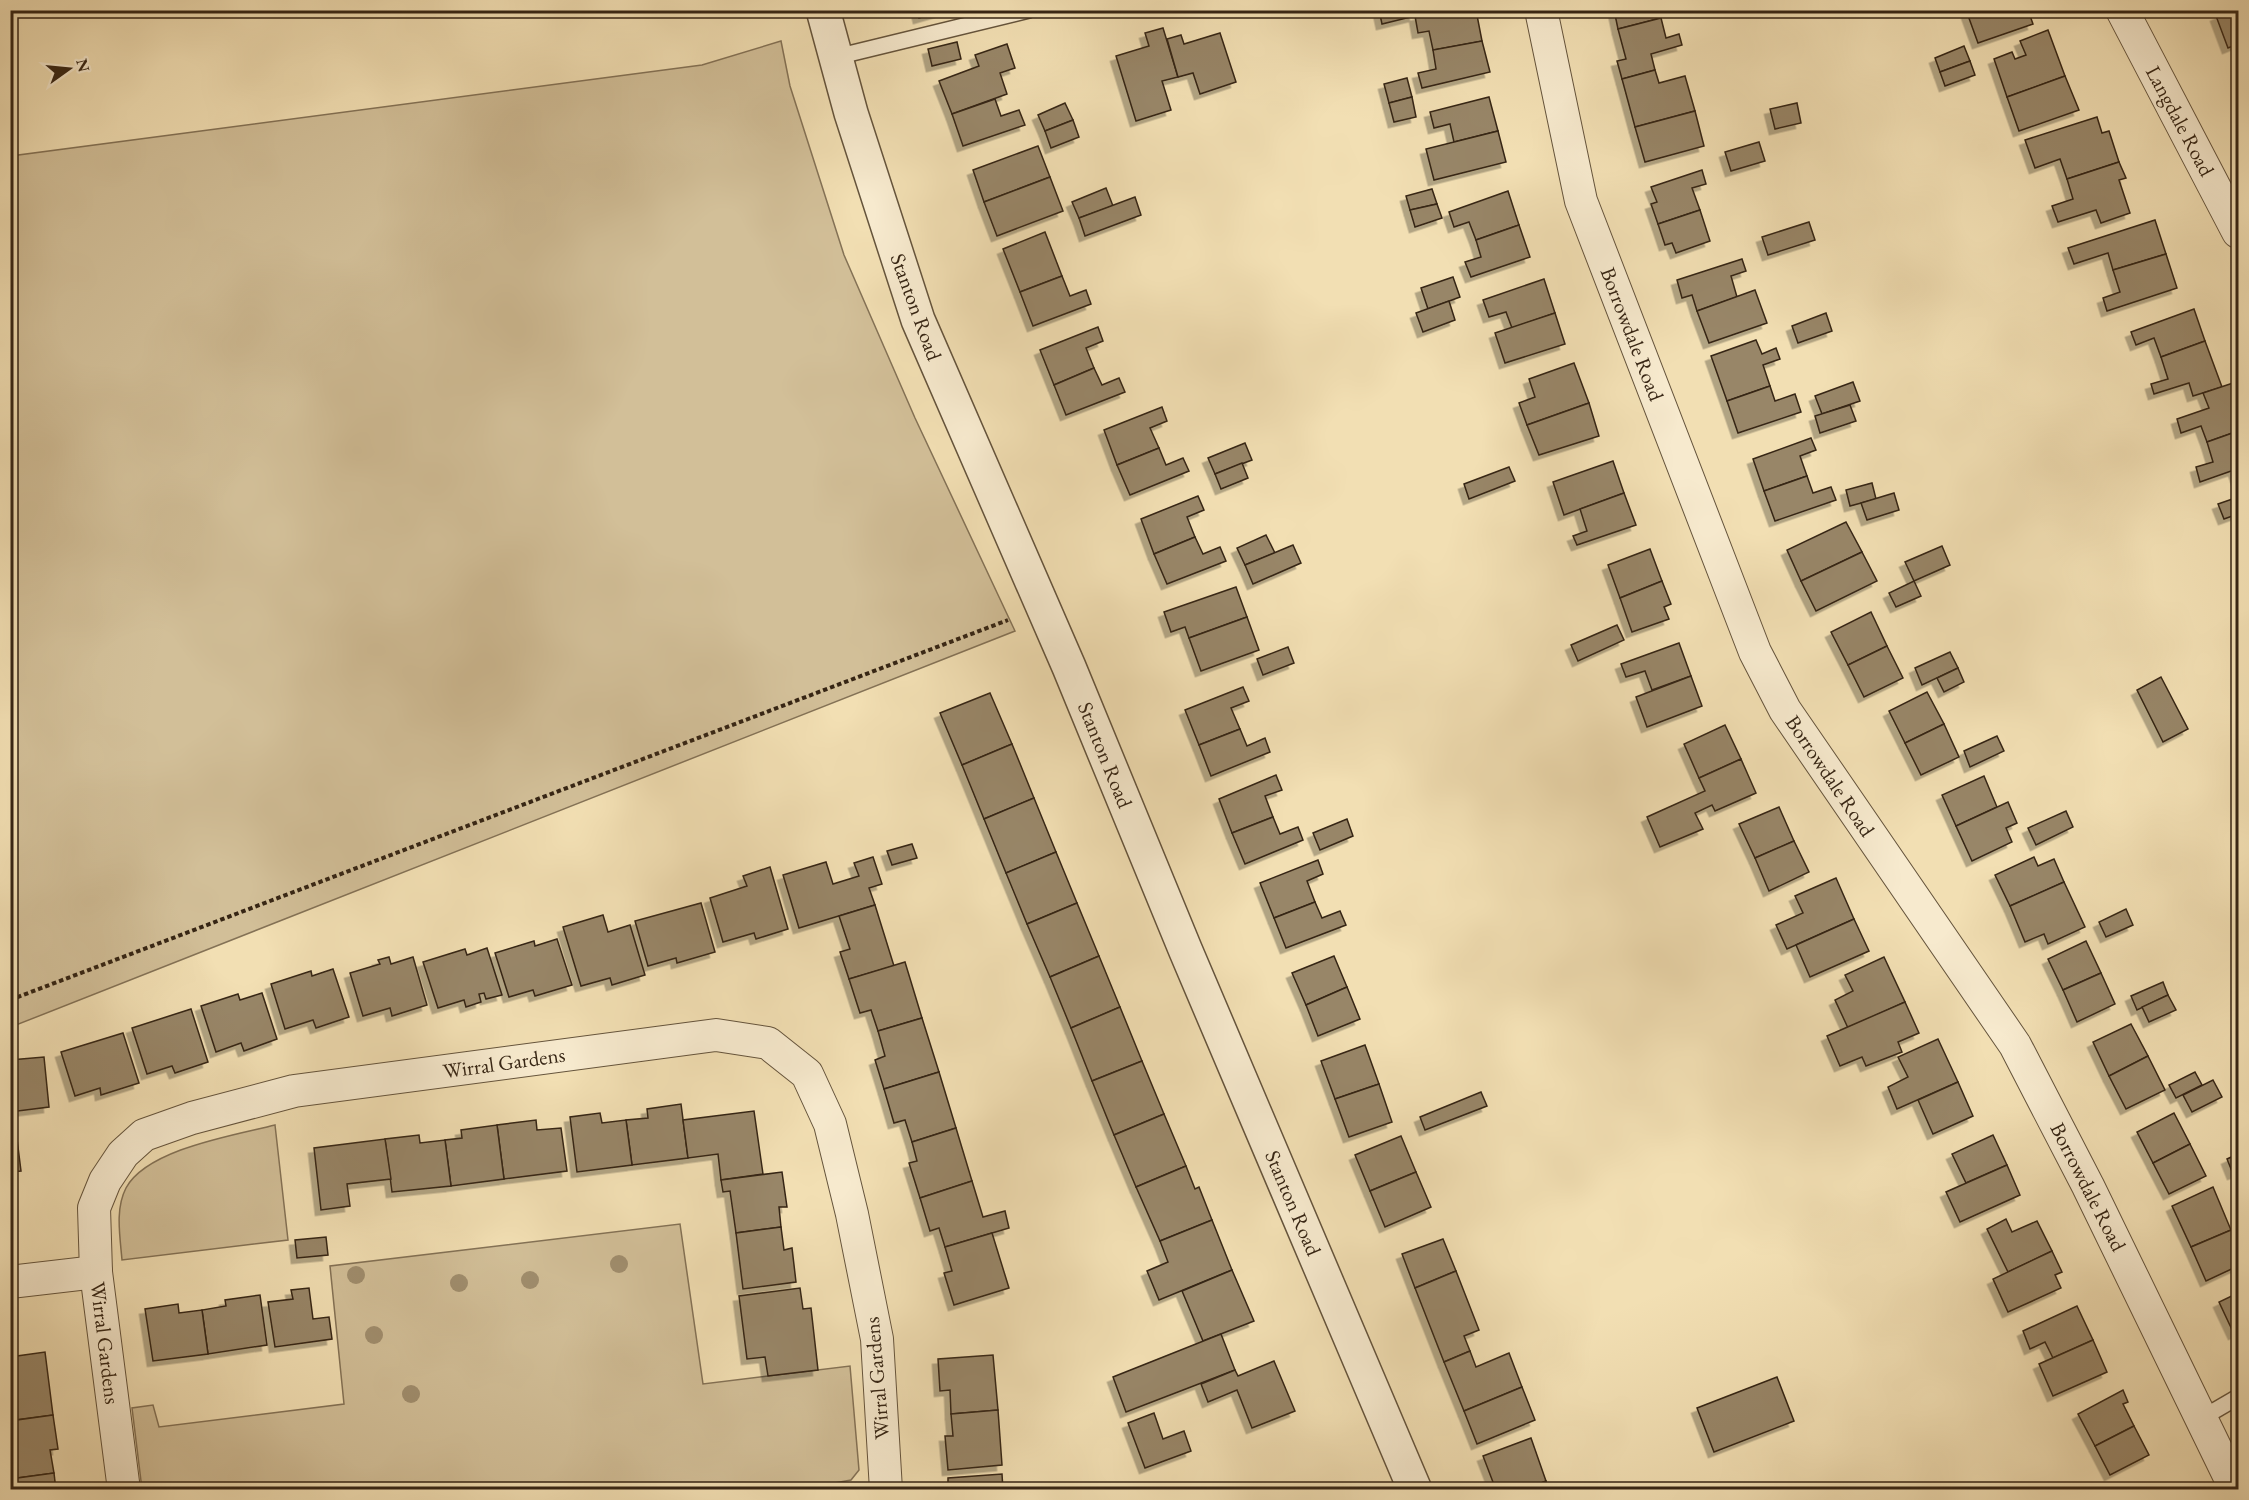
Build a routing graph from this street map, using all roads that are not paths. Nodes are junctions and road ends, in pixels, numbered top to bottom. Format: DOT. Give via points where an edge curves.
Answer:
graph roads {
  1 [pos="823,10"];
  2 [pos="1029,10"];
  3 [pos="1541,10"];
  4 [pos="2122,10"];
  5 [pos="836,57"];
  6 [pos="2238,232"];
  7 [pos="96,1272"];
  8 [pos="10,1282"];
  9 [pos="2238,1397"];
  10 [pos="2202,1418"];
  11 [pos="124,1490"];
  12 [pos="886,1490"];
  13 [pos="1415,1490"];
  14 [pos="2236,1490"];
  1 -- 5 [label="street, Stanton Road"];
  2 -- 5 [label="lane"];
  3 -- 10 [label="street, Borrowdale Road" via="1581,201 1755,652 1785,710 2015,1045"];
  4 -- 6 [label="street, Langdale Road"];
  5 -- 13 [label="street, Stanton Road" via="850,113 918,320"];
  7 -- 8 [label="street"];
  7 -- 11 [label="street, Wirral Gardens"];
  7 -- 12 [label="street, Wirral Gardens" via="94,1208 105,1180 123,1154 144,1135 192,1118 294,1090 716,1035 768,1042 807,1074 830,1124 877,1339"];
  9 -- 10 [label="lane"];
  10 -- 14 [label="street, Borrowdale Road"];
}
